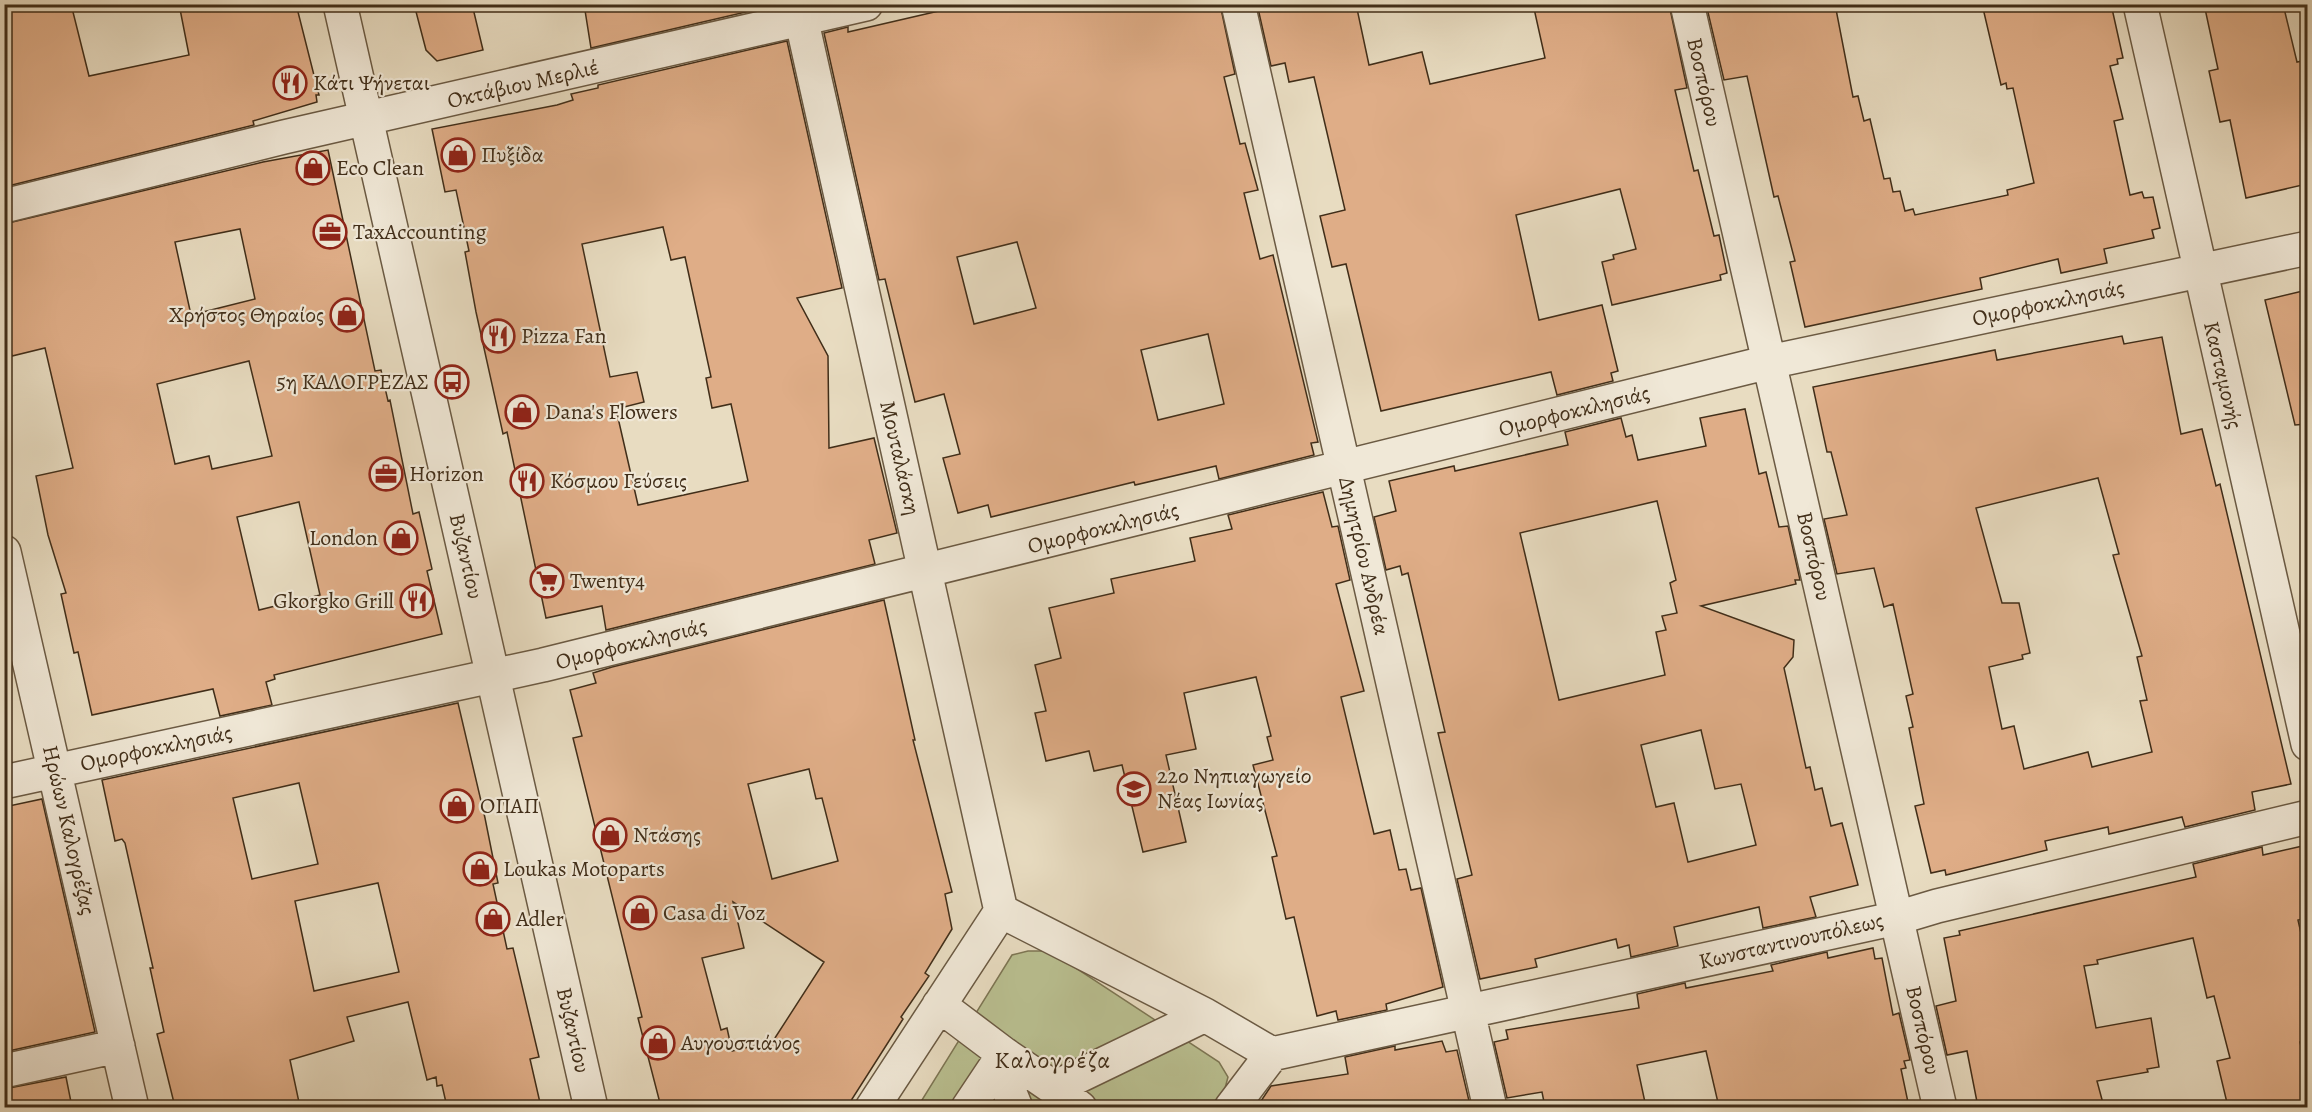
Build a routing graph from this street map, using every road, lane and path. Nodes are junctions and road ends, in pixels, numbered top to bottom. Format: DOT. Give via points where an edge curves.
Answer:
graph roads {
  1 [pos="340,4"];
  2 [pos="866,4"];
  3 [pos="1238,4"];
  4 [pos="1687,4"];
  5 [pos="2140,4"];
  6 [pos="800,12"];
  7 [pos="366,118"];
  8 [pos="4,206"];
  9 [pos="2307,248"];
  10 [pos="2200,271"];
  11 [pos="1769,362"];
  12 [pos="1344,468"];
  13 [pos="4,552"];
  14 [pos="925,572"];
  15 [pos="493,675"];
  16 [pos="2307,744"];
  17 [pos="55,769"];
  18 [pos="4,782"];
  19 [pos="2307,817"];
  20 [pos="1001,911"];
  21 [pos="1897,918"];
  22 [pos="939,1005"];
  23 [pos="1468,1013"];
  24 [pos="1205,1015"];
  25 [pos="118,1046"];
  26 [pos="1272,1054"];
  27 [pos="1001,1059"];
  28 [pos="4,1071"];
  29 [pos="1053,1088"];
  30 [pos="132,1107"];
  31 [pos="591,1107"];
  32 [pos="872,1107"];
  33 [pos="968,1107"];
  34 [pos="1016,1107"];
  35 [pos="1080,1107"];
  36 [pos="1231,1107"];
  37 [pos="1490,1107"];
  38 [pos="1941,1107"];
  1 -- 7 [label="street, Βυζαντίου"];
  2 -- 6 [label="street, Οκτάβιου Μερλιέ"];
  3 -- 12 [label="street, Δημητρίου Ανδρέα"];
  4 -- 11 [label="street, Βοσπόρου"];
  5 -- 10 [label="street, Κασταμονής"];
  6 -- 7 [label="street, Οκτάβιου Μερλιέ"];
  6 -- 14 [label="street, Μουταλάσκη"];
  7 -- 8 [label="street, Οκτάβιου Μερλιέ"];
  7 -- 15 [label="street, Βυζαντίου"];
  9 -- 10 [label="street, Ομορφοκκλησιάς"];
  10 -- 11 [label="street, Ομορφοκκλησιάς"];
  10 -- 16 [label="street, Κασταμονής"];
  11 -- 12 [label="street, Ομορφοκκλησιάς"];
  11 -- 21 [label="street, Βοσπόρου"];
  12 -- 14 [label="street, Ομορφοκκλησιάς"];
  12 -- 23 [label="street, Δημητρίου Ανδρέα"];
  13 -- 17 [label="street, Ηρώων Καλογρέζας"];
  14 -- 15 [label="street, Ομορφοκκλησιάς"];
  14 -- 20 [label="street, Μουταλάσκη"];
  15 -- 17 [label="street, Ομορφοκκλησιάς"];
  15 -- 31 [label="street, Βυζαντίου"];
  17 -- 18 [label="street, Ομορφοκκλησιάς"];
  17 -- 25 [label="street, Ηρώων Καλογρέζας"];
  19 -- 21 [label="street, Κωνσταντινουπόλεως"];
  20 -- 22 [label="street"];
  20 -- 24 [label="street"];
  21 -- 23 [label="street, Κωνσταντινουπόλεως"];
  21 -- 38 [label="street, Βοσπόρου"];
  22 -- 27 [label="street"];
  22 -- 32 [label="street"];
  23 -- 26 [label="street, Κωνσταντινουπόλεως"];
  23 -- 37 [label="street, Δημητρίου Ανδρέα"];
  24 -- 26 [label="street"];
  24 -- 29 [label="street"];
  25 -- 28 [label="street"];
  25 -- 30 [label="street, Ηρώων Καλογρέζας"];
  26 -- 36 [label="street"];
  27 -- 29 [label="street"];
  27 -- 33 [label="street"];
  27 -- 34 [label="street"];
  29 -- 35 [label="street"];
}
